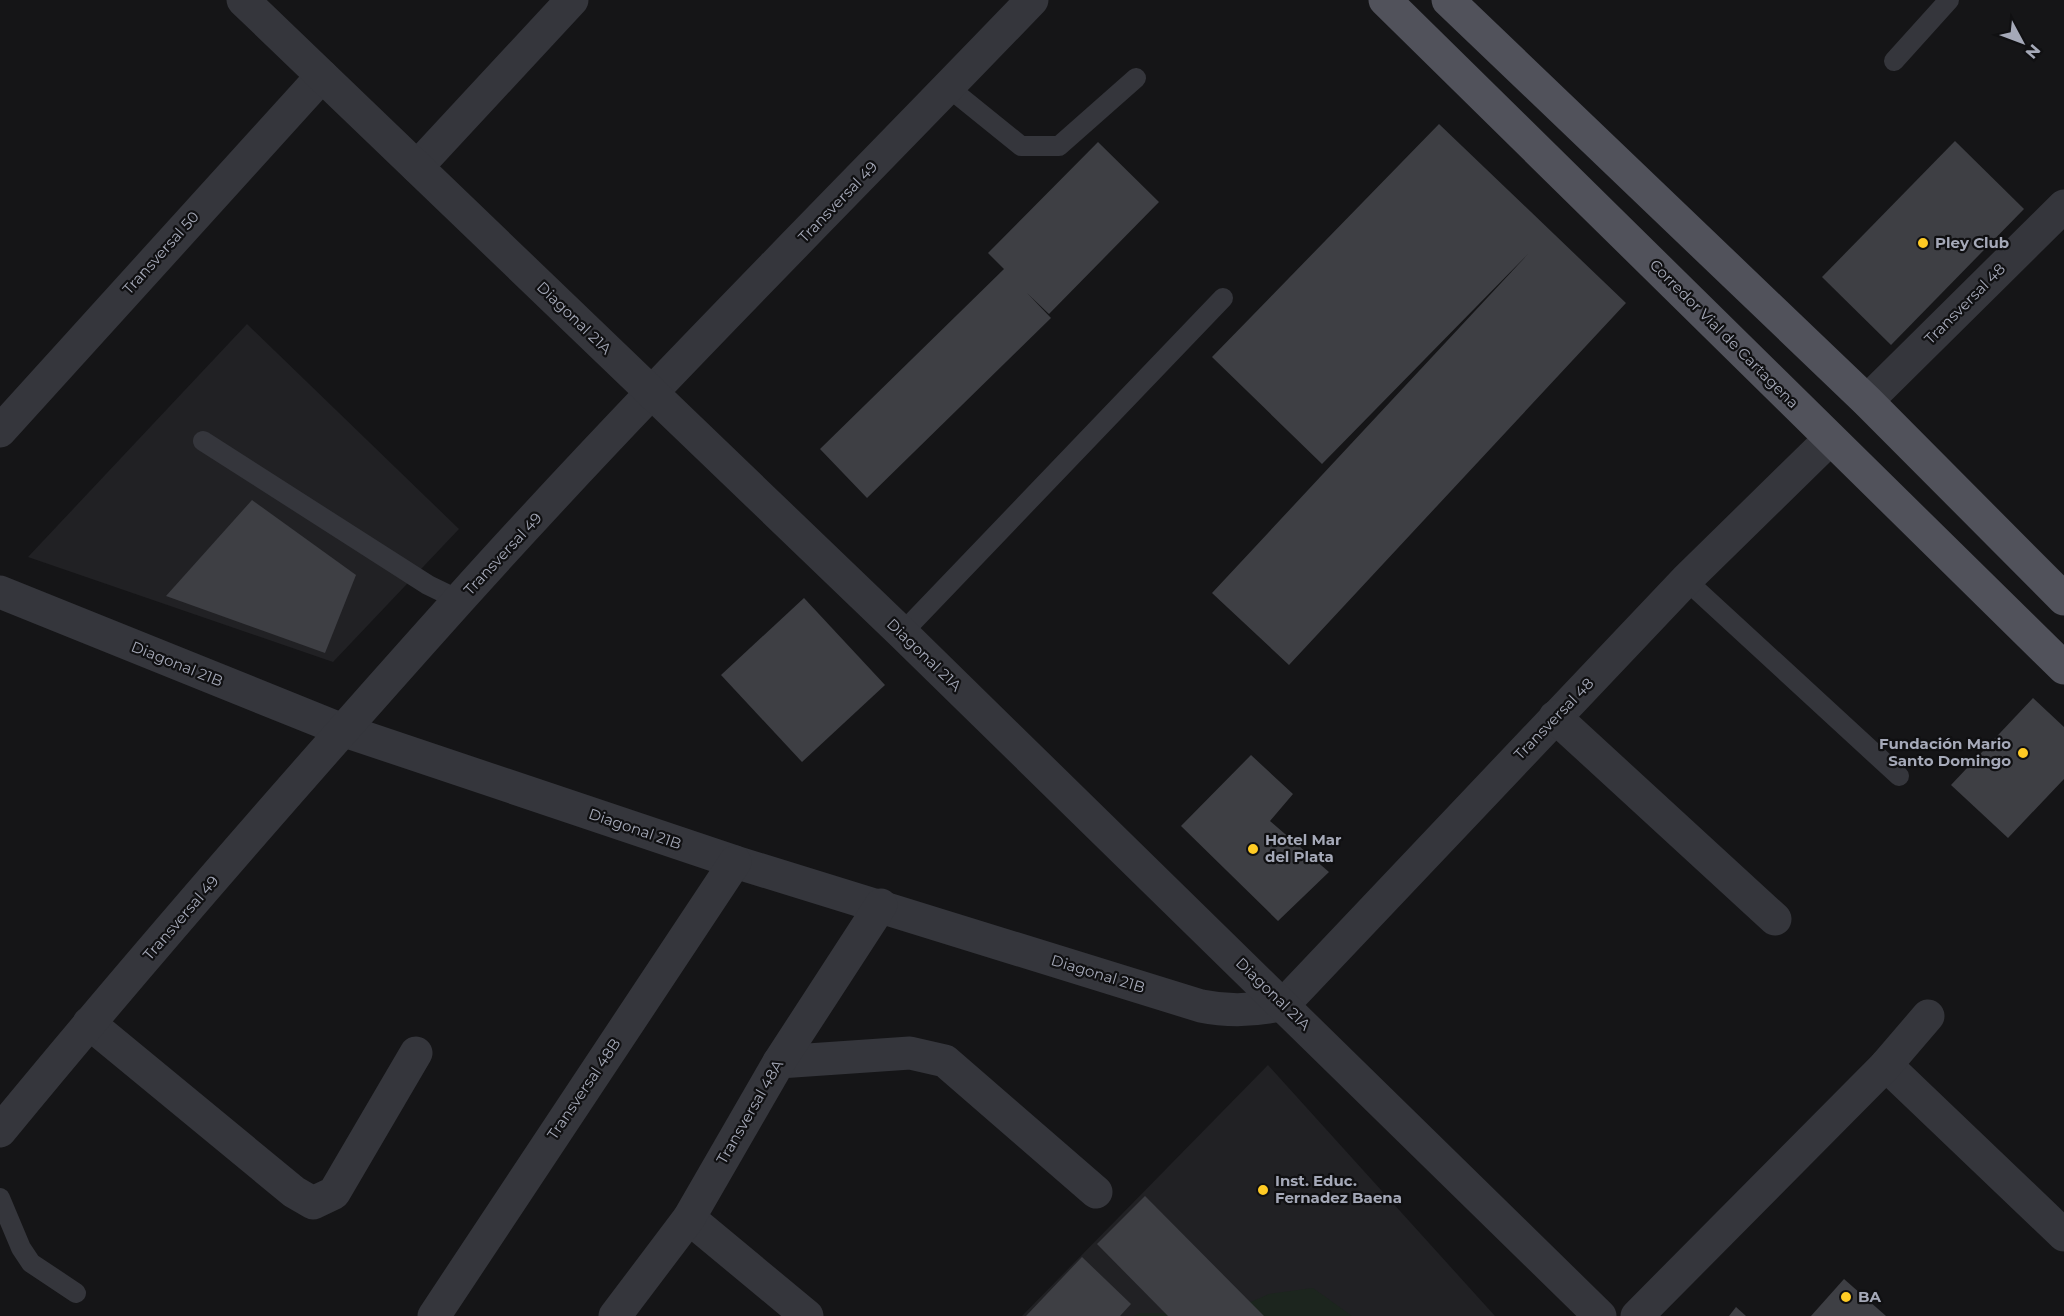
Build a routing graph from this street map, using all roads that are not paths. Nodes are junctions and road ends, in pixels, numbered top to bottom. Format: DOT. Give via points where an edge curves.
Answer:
graph roads {
  1 [pos="243,0"];
  2 [pos="572,0"];
  3 [pos="1032,0"];
  4 [pos="1385,0"];
  5 [pos="1448,0"];
  6 [pos="1949,0"];
  7 [pos="1894,61"];
  8 [pos="322,76"];
  9 [pos="1136,78"];
  10 [pos="948,87"];
  11 [pos="417,167"];
  12 [pos="2064,206"];
  13 [pos="1223,298"];
  14 [pos="652,393"];
  15 [pos="1867,401"];
  16 [pos="0,431"];
  17 [pos="1830,439"];
  18 [pos="203,441"];
  19 [pos="1686,580"];
  20 [pos="0,592"];
  21 [pos="2064,599"];
  22 [pos="459,600"];
  23 [pos="902,633"];
  24 [pos="2064,668"];
  25 [pos="1555,717"];
  26 [pos="345,731"];
  27 [pos="1899,776"];
  28 [pos="735,862"];
  29 [pos="881,905"];
  30 [pos="1775,919"];
  31 [pos="1284,1004"];
  32 [pos="1928,1016"];
  33 [pos="89,1023"];
  34 [pos="417,1053"];
  35 [pos="779,1062"];
  36 [pos="1886,1065"];
  37 [pos="0,1131"];
  38 [pos="1096,1192"];
  39 [pos="0,1198"];
  40 [pos="689,1218"];
  41 [pos="2064,1235"];
  42 [pos="76,1293"];
  43 [pos="434,1316"];
  44 [pos="615,1316"];
  45 [pos="807,1316"];
  46 [pos="1600,1316"];
  47 [pos="1637,1316"];
  1 -- 8 [label="street, Diagonal 21A"];
  2 -- 11 [label="street"];
  3 -- 10 [label="street, Transversal 49"];
  4 -- 17 [label="main road, Corredor Vial de Cartagena"];
  5 -- 15 [label="main road"];
  6 -- 7 [label="lane"];
  8 -- 11 [label="street, Diagonal 21A"];
  8 -- 16 [label="street, Transversal 50"];
  9 -- 10 [label="lane" via="1059,146 1022,146"];
  10 -- 14 [label="street, Transversal 49"];
  11 -- 14 [label="street, Diagonal 21A"];
  12 -- 15 [label="street, Transversal 48"];
  13 -- 23 [label="lane"];
  14 -- 22 [label="street, Transversal 49"];
  14 -- 23 [label="street, Diagonal 21A"];
  15 -- 21 [label="main road"];
  17 -- 19 [label="street, Transversal 48"];
  17 -- 24 [label="main road, Corredor Vial de Cartagena"];
  18 -- 22 [label="lane" via="428,585"];
  19 -- 25 [label="street, Transversal 48"];
  19 -- 27 [label="lane"];
  20 -- 26 [label="street, Diagonal 21B"];
  22 -- 26 [label="street, Transversal 49"];
  23 -- 31 [label="street, Diagonal 21A"];
  25 -- 30 [label="street"];
  25 -- 31 [label="street, Transversal 48"];
  26 -- 28 [label="street, Diagonal 21B"];
  26 -- 33 [label="street, Transversal 49"];
  28 -- 29 [label="street, Diagonal 21B"];
  28 -- 43 [label="street, Transversal 48B"];
  29 -- 31 [label="street, Diagonal 21B" via="1201,1006 1226,1011"];
  29 -- 35 [label="street, Transversal 48A"];
  31 -- 46 [label="street, Diagonal 21A"];
  32 -- 36 [label="street"];
  33 -- 34 [label="street" via="294,1192 313,1203 334,1192"];
  33 -- 37 [label="street, Transversal 49"];
  35 -- 38 [label="street" via="910,1053 945,1061"];
  35 -- 40 [label="street, Transversal 48A"];
  36 -- 41 [label="street"];
  36 -- 47 [label="street"];
  39 -- 42 [label="lane" via="31,1263"];
  40 -- 44 [label="street, Transversal 48A"];
  40 -- 45 [label="street"];
}
